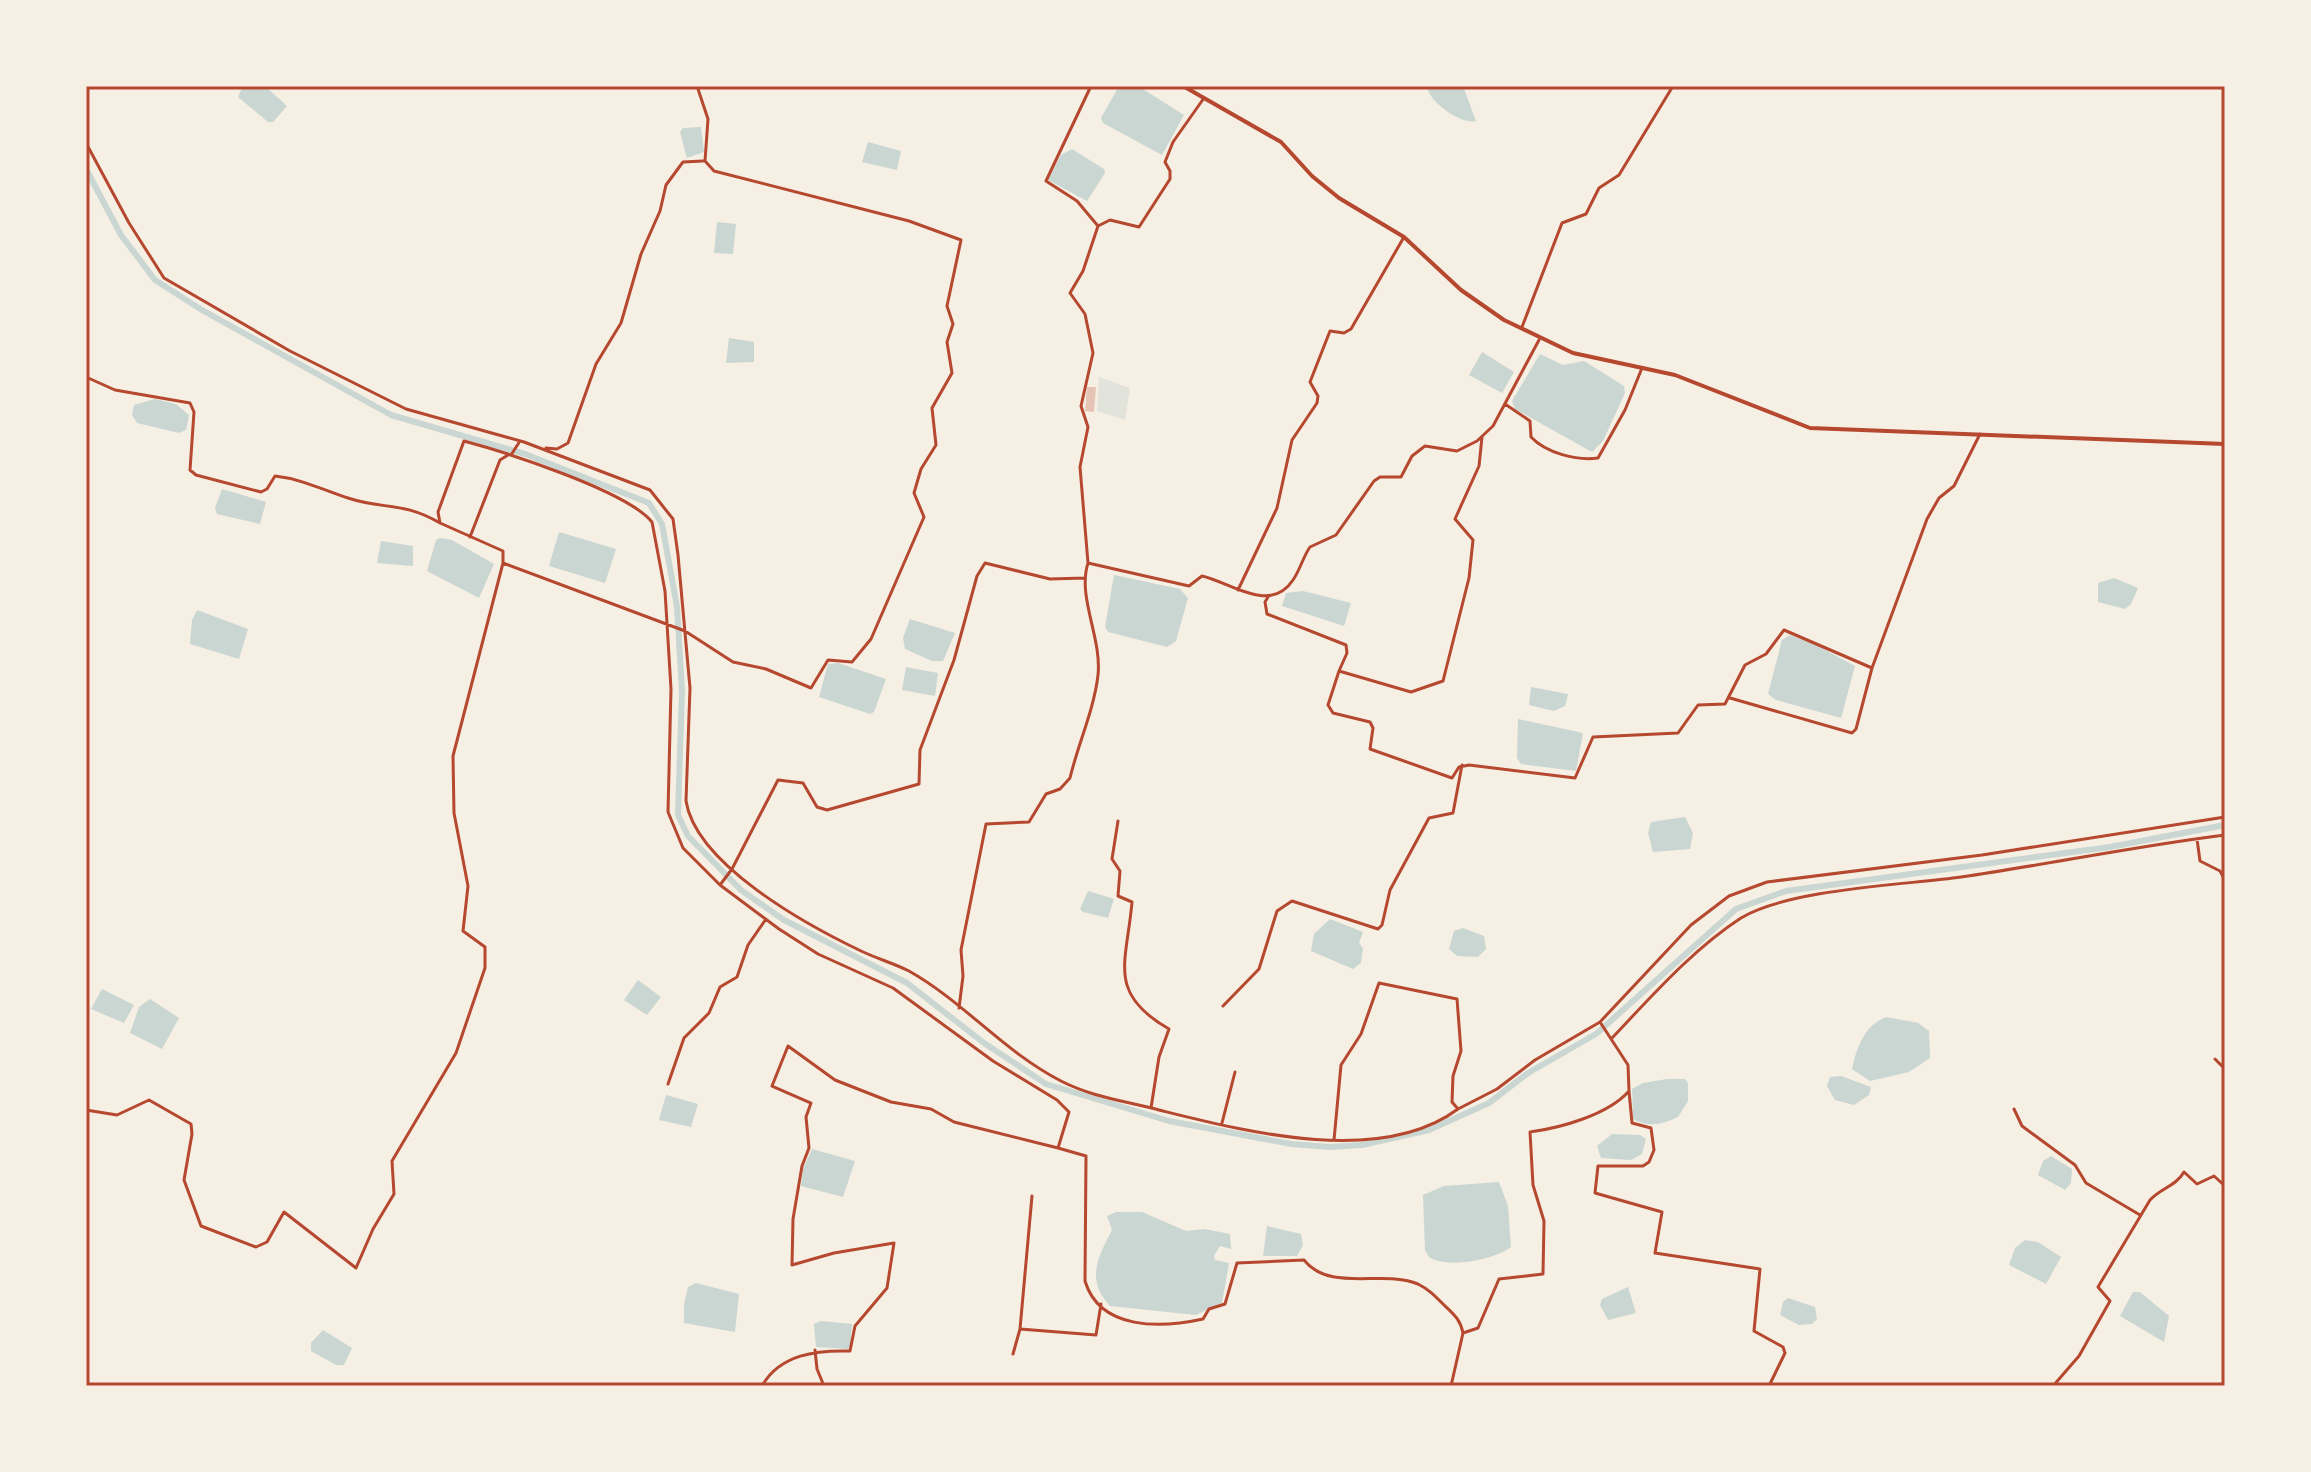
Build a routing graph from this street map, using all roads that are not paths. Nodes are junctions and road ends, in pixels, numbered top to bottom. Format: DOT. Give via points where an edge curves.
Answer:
graph roads {
  1 [pos="697,86"];
  2 [pos="1091,86"];
  3 [pos="1183,86"];
  4 [pos="1673,86"];
  5 [pos="1204,98"];
  6 [pos="86,143"];
  7 [pos="705,161"];
  8 [pos="1098,226"];
  9 [pos="1404,237"];
  10 [pos="1521,329"];
  11 [pos="1539,340"];
  12 [pos="1642,368"];
  13 [pos="86,377"];
  14 [pos="1505,404"];
  15 [pos="1980,434"];
  16 [pos="1482,437"];
  17 [pos="520,441"];
  18 [pos="2225,444"];
  19 [pos="509,455"];
  20 [pos="440,523"];
  21 [pos="470,538"];
  22 [pos="503,563"];
  23 [pos="1088,563"];
  24 [pos="1085,578"];
  25 [pos="1238,590"];
  26 [pos="1269,596"];
  27 [pos="667,624"];
  28 [pos="685,631"];
  29 [pos="1872,668"];
  30 [pos="1339,671"];
  31 [pos="1730,698"];
  32 [pos="1462,765"];
  33 [pos="2225,817"];
  34 [pos="1118,821"];
  35 [pos="2225,835"];
  36 [pos="2197,839"];
  37 [pos="732,869"];
  38 [pos="2225,880"];
  39 [pos="720,885"];
  40 [pos="766,919"];
  41 [pos="1223,1006"];
  42 [pos="959,1008"];
  43 [pos="1600,1022"];
  44 [pos="1612,1038"];
  45 [pos="2215,1059"];
  46 [pos="2225,1069"];
  47 [pos="1235,1072"];
  48 [pos="668,1084"];
  49 [pos="1629,1091"];
  50 [pos="1151,1108"];
  51 [pos="1458,1109"];
  52 [pos="2014,1109"];
  53 [pos="86,1110"];
  54 [pos="1221,1124"];
  55 [pos="1334,1141"];
  56 [pos="1058,1148"];
  57 [pos="2225,1186"];
  58 [pos="1032,1196"];
  59 [pos="2140,1215"];
  60 [pos="1101,1304"];
  61 [pos="1020,1329"];
  62 [pos="1463,1333"];
  63 [pos="815,1350"];
  64 [pos="1013,1354"];
  65 [pos="762,1386"];
  66 [pos="824,1386"];
  67 [pos="1451,1386"];
  68 [pos="1769,1386"];
  69 [pos="2053,1386"];
  1 -- 7 [label="street" via="708,119"];
  2 -- 8 [label="street" via="1046,181 1077,201"];
  3 -- 5 [label="street"];
  4 -- 10 [label="street" via="1619,175 1599,188 1586,214 1566,220 1557,231"];
  5 -- 8 [label="street" via="1169,149 1165,162 1170,179 1139,227 1110,220"];
  5 -- 9 [label="street" via="1264,130 1339,198"];
  6 -- 17 [label="street" via="164,278 360,388 406,409"];
  7 -- 17 [label="street" via="683,162 666,185 621,323 596,364 568,443 557,449"];
  7 -- 28 [label="street" via="714,171 961,240 947,306 953,324 947,342 952,373 932,408 936,445 914,493 924,517 866,648 852,662 828,660 811,688 733,662"];
  8 -- 23 [label="street" via="1070,293 1085,314 1093,353 1081,406 1088,427 1080,467"];
  9 -- 10 [label="street" via="1461,290"];
  9 -- 25 [label="street" via="1351,329 1328,334 1310,382 1317,403 1292,440 1277,508"];
  10 -- 11 [label="street"];
  11 -- 12 [label="street"];
  11 -- 14 [label="street"];
  12 -- 14 [label="street" via="1598,458 1544,448 1531,437 1530,421"];
  12 -- 15 [label="street" via="1675,375 1810,428"];
  13 -- 20 [label="street" via="115,390 190,403 190,470 196,475 261,492 275,476 296,478 351,499 396,504"];
  14 -- 16 [label="street"];
  15 -- 18 [label="street"];
  15 -- 29 [label="street" via="1954,486 1939,498 1927,519"];
  16 -- 26 [label="street" via="1457,451 1425,446 1412,456 1401,477 1374,481 1348,523 1328,542 1312,545 1286,588"];
  16 -- 30 [label="street" via="1479,466 1455,519 1473,540 1443,681 1411,692"];
  17 -- 19 [label="street"];
  17 -- 28 [label="street" via="650,490 673,519"];
  19 -- 20 [label="street" via="461,442 438,512"];
  19 -- 21 [label="street" via="500,460"];
  19 -- 27 [label="street" via="645,514 652,522"];
  20 -- 21 [label="street"];
  21 -- 22 [label="street" via="503,551"];
  22 -- 27 [label="street"];
  22 -- 53 [label="street" via="453,756 454,813 468,886 463,931 485,947 485,968 456,1053 392,1161 394,1194 356,1268 284,1212 267,1242 256,1247 201,1226 184,1180 191,1124 167,1107 149,1100 117,1115"];
  23 -- 24 [label="street"];
  23 -- 25 [label="street" via="1189,586 1202,576"];
  24 -- 37 [label="street" via="1050,579 985,563 920,750 919,784 827,810 817,807 803,783 778,780"];
  24 -- 42 [label="street" via="1098,676 1070,778 1046,794 1029,822 986,824 961,950"];
  25 -- 26 [label="street"];
  26 -- 30 [label="street" via="1267,614 1346,645"];
  27 -- 28 [label="street"];
  27 -- 39 [label="street" via="668,812 683,848"];
  28 -- 37 [label="street" via="689,819"];
  29 -- 31 [label="street" via="1784,630 1766,654 1745,665"];
  29 -- 31 [label="street" via="1852,733"];
  30 -- 32 [label="street" via="1328,705 1333,713 1370,722 1370,749 1452,778"];
  31 -- 32 [label="street" via="1717,706 1698,705 1678,733 1593,737 1575,778"];
  32 -- 41 [label="street" via="1453,813 1430,816 1390,890 1382,925 1378,929 1292,901 1284,903 1259,969"];
  33 -- 43 [label="street" via="1767,882 1729,896 1691,925"];
  34 -- 50 [label="street" via="1112,859 1120,871 1118,896 1132,902 1125,984 1139,1010 1169,1029"];
  35 -- 36 [label="street"];
  36 -- 38 [label="street" via="2200,861 2220,871"];
  36 -- 44 [label="street" via="1789,901 1753,913 1705,947"];
  37 -- 39 [label="street"];
  37 -- 42 [label="street" via="817,928 906,969"];
  39 -- 40 [label="street"];
  40 -- 48 [label="street" via="748,945 737,977 720,987 709,1013 678,1047"];
  40 -- 56 [label="street" via="818,954 893,988 1057,1100 1069,1112"];
  42 -- 50 [label="street" via="1061,1081 1128,1106"];
  43 -- 44 [label="street"];
  43 -- 51 [label="street"];
  44 -- 49 [label="street" via="1628,1065"];
  45 -- 46 [label="street"];
  47 -- 54 [label="street"];
  49 -- 62 [label="street" via="1604,1110 1530,1132 1533,1185 1544,1221 1543,1274 1499,1279 1478,1328"];
  49 -- 68 [label="street" via="1632,1123 1651,1128 1654,1150 1643,1166 1598,1166 1595,1193 1662,1212 1655,1253 1760,1269 1754,1331 1785,1353"];
  50 -- 54 [label="street"];
  51 -- 55 [label="street" via="1413,1129"];
  51 -- 55 [label="street" via="1452,1102 1461,1051 1457,999 1379,983 1361,1034 1341,1065"];
  52 -- 59 [label="street" via="2022,1126 2075,1165 2086,1183"];
  54 -- 55 [label="street"];
  56 -- 60 [label="street" via="1086,1156 1084,1269 1088,1291"];
  56 -- 63 [label="street" via="891,1102 835,1080 788,1046 772,1086 811,1103 806,1117 809,1148 790,1244 792,1265 894,1243 887,1288 855,1326 850,1351"];
  57 -- 59 [label="street" via="2214,1176 2197,1184 2184,1172 2177,1183 2161,1188"];
  58 -- 61 [label="street"];
  59 -- 69 [label="street" via="2098,1287 2110,1301 2079,1356"];
  60 -- 61 [label="street" via="1096,1335"];
  60 -- 62 [label="street" via="1130,1323 1203,1319 1209,1309 1222,1307 1237,1263 1304,1260 1325,1274 1415,1282 1457,1317"];
  61 -- 64 [label="street"];
  62 -- 67 [label="street"];
  63 -- 65 [label="street" via="790,1360"];
  63 -- 66 [label="street"];
}
